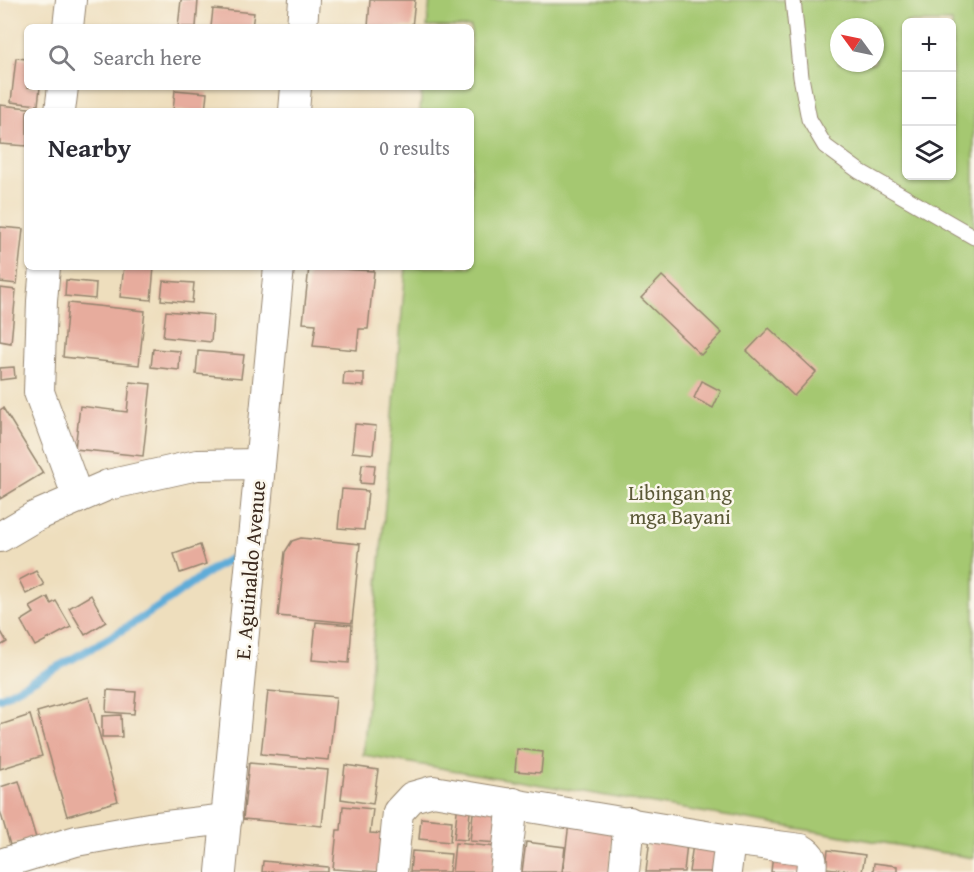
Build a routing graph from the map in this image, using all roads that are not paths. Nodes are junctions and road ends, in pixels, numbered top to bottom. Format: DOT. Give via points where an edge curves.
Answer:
graph roads {
  1 [pos="71,0"];
  2 [pos="304,0"];
  3 [pos="793,0"];
  4 [pos="68,24"];
  5 [pos="302,24"];
  6 [pos="63,90"];
  7 [pos="296,90"];
  8 [pos="60,108"];
  9 [pos="294,108"];
  10 [pos="974,237"];
  11 [pos="45,270"];
  12 [pos="279,270"];
  13 [pos="260,464"];
  14 [pos="78,498"];
  15 [pos="0,537"];
  16 [pos="513,803"];
  17 [pos="227,819"];
  18 [pos="629,822"];
  19 [pos="730,840"];
  20 [pos="0,864"];
  21 [pos="812,866"];
  22 [pos="220,872"];
  23 [pos="392,872"];
  24 [pos="505,872"];
  25 [pos="624,872"];
  26 [pos="726,872"];
  1 -- 4 [label="street"];
  2 -- 5 [label="street"];
  3 -- 10 [label="lane" via="809,118 825,146 859,171"];
  6 -- 8 [label="street"];
  7 -- 9 [label="street"];
  11 -- 14 [label="street" via="39,392"];
  12 -- 13 [label="street, E. Aguinaldo Avenue"];
  13 -- 14 [label="street" via="197,465 108,484"];
  13 -- 17 [label="street, E. Aguinaldo Avenue"];
  14 -- 15 [label="street"];
  16 -- 18 [label="street"];
  16 -- 23 [label="street" via="433,791 412,797 398,812"];
  16 -- 24 [label="street"];
  17 -- 20 [label="street" via="76,841"];
  17 -- 22 [label="street, E. Aguinaldo Avenue"];
  18 -- 19 [label="street"];
  18 -- 25 [label="street"];
  19 -- 21 [label="street" via="801,849 810,853"];
  19 -- 26 [label="street"];
}
